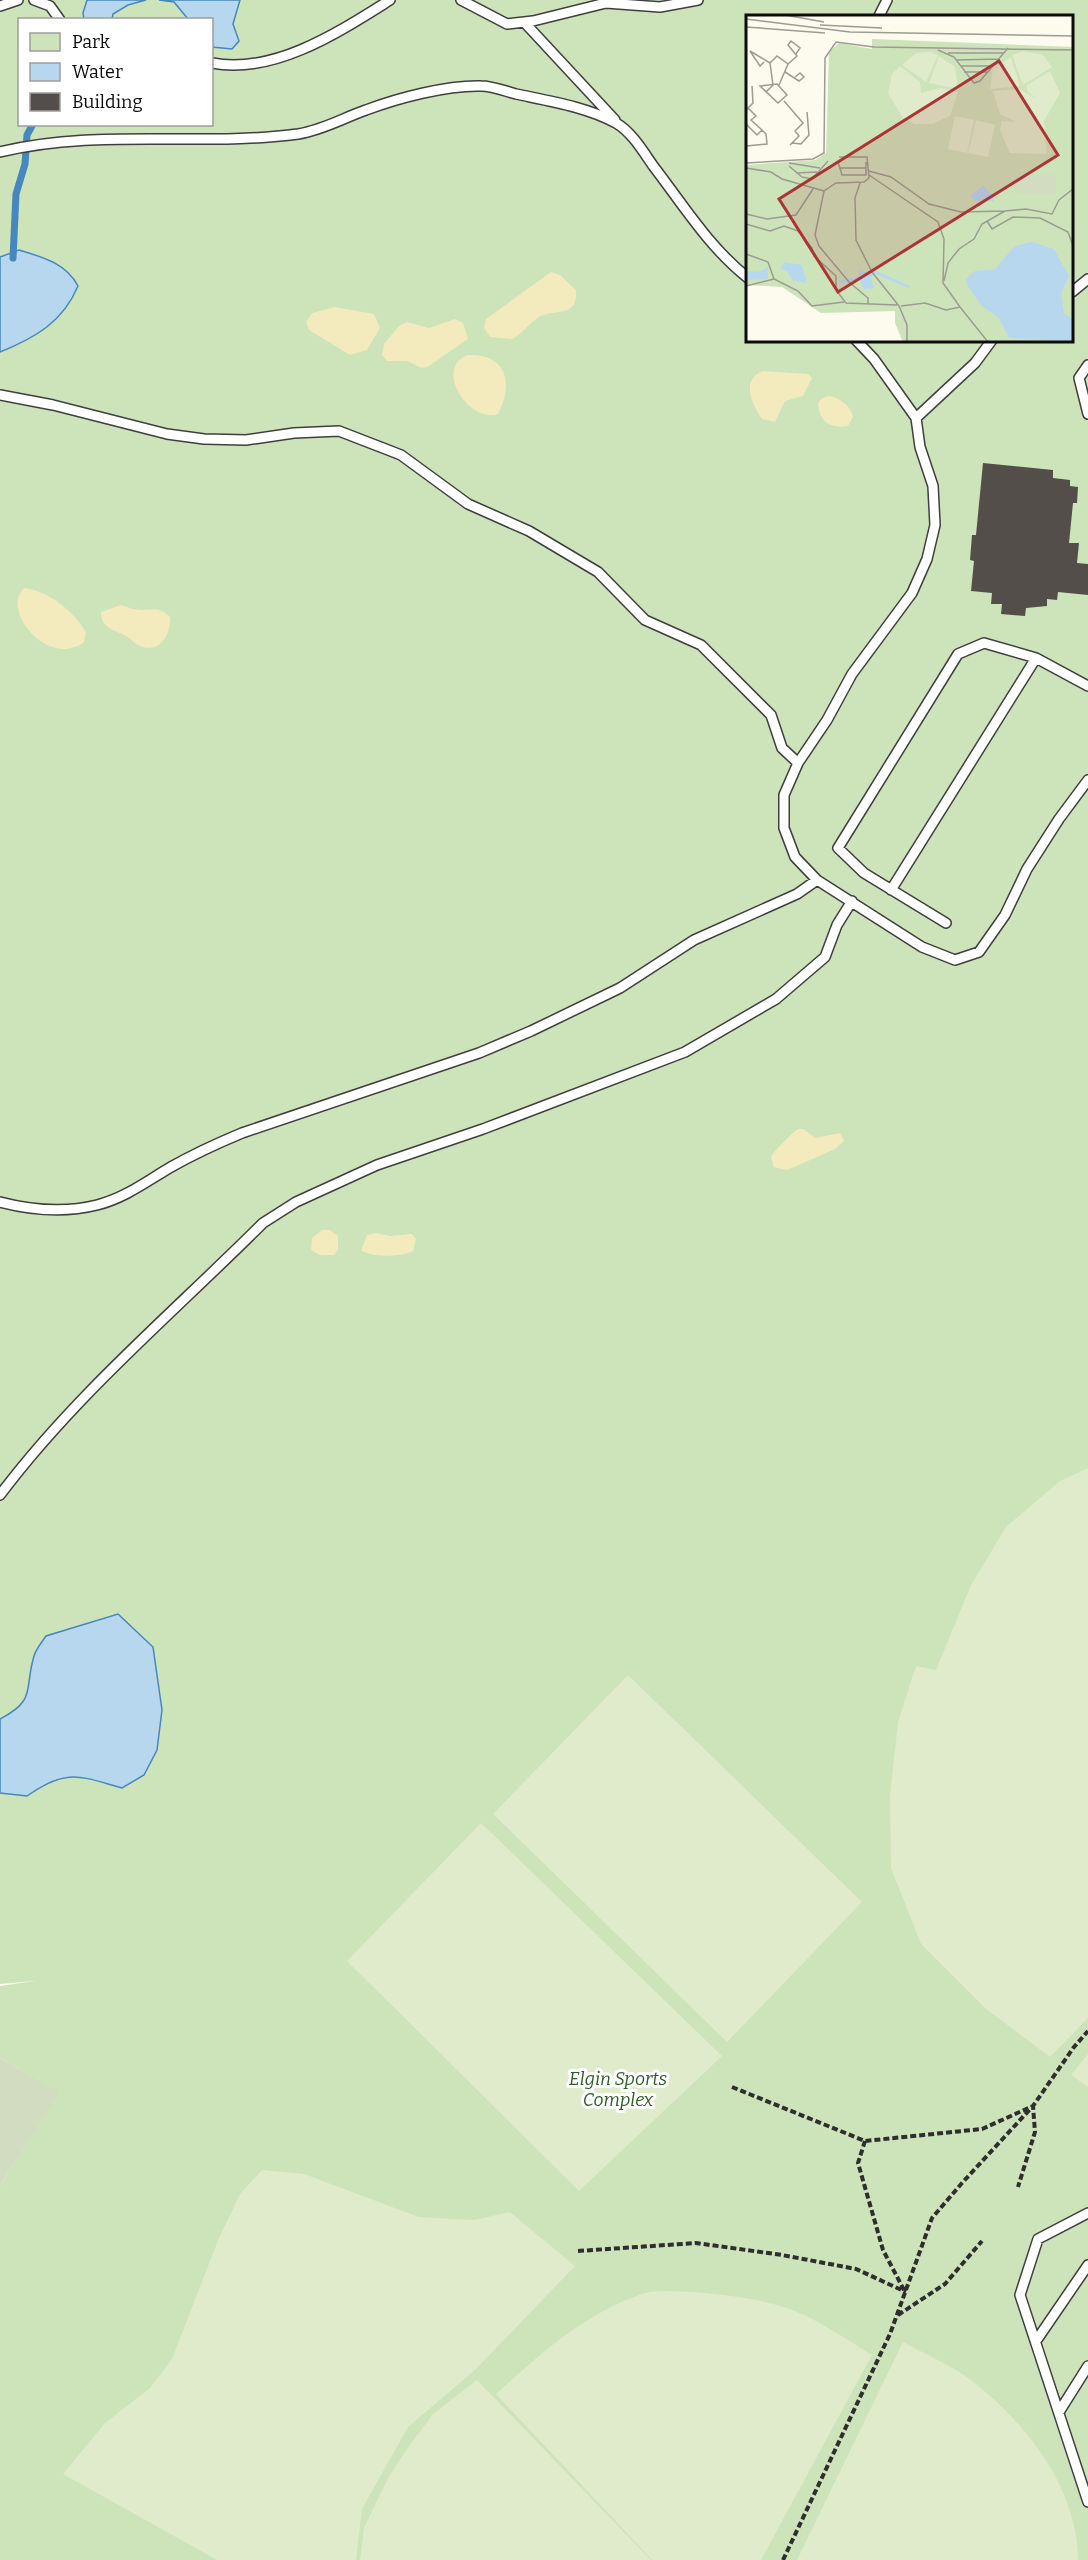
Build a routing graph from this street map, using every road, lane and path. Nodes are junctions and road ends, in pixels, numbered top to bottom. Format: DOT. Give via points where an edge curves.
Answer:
graph roads {
  1 [pos="18,0"];
  2 [pos="34,0"];
  3 [pos="390,0"];
  4 [pos="461,0"];
  5 [pos="698,0"];
  6 [pos="886,0"];
  7 [pos="0,6"];
  8 [pos="879,15"];
  9 [pos="59,18"];
  10 [pos="524,22"];
  11 [pos="213,63"];
  12 [pos="618,124"];
  13 [pos="0,152"];
  14 [pos="746,277"];
  15 [pos="1088,279"];
  16 [pos="1073,290"];
  17 [pos="858,342"];
  18 [pos="991,342"];
  19 [pos="1088,365"];
  20 [pos="0,395"];
  21 [pos="1088,414"];
  22 [pos="916,418"];
  23 [pos="1036,658"];
  24 [pos="1088,686"];
  25 [pos="798,763"];
  26 [pos="1088,780"];
  27 [pos="817,880"];
  28 [pos="891,890"];
  29 [pos="852,901"];
  30 [pos="946,924"];
  31 [pos="0,1202"];
  32 [pos="0,1495"];
  33 [pos="1088,2031"];
  34 [pos="732,2087"];
  35 [pos="1033,2106"];
  36 [pos="865,2141"];
  37 [pos="1018,2187"];
  38 [pos="1088,2213"];
  39 [pos="982,2241"];
  40 [pos="578,2250"];
  41 [pos="1088,2265"];
  42 [pos="906,2292"];
  43 [pos="897,2315"];
  44 [pos="1036,2341"];
  45 [pos="1088,2366"];
  46 [pos="1059,2412"];
  47 [pos="1088,2472"];
  48 [pos="1081,2482"];
  49 [pos="1088,2502"];
  50 [pos="783,2560"];
  1 -- 7 [label="lane"];
  2 -- 9 [label="lane" via="50,6"];
  3 -- 11 [label="lane" via="293,54 227,66"];
  4 -- 10 [label="lane" via="507,24"];
  5 -- 10 [label="lane" via="660,7 606,3"];
  6 -- 8 [label="lane"];
  10 -- 12 [label="lane"];
  12 -- 13 [label="lane" via="600,115 482,86 417,95 301,133 253,138 42,143"];
  12 -- 14 [label="lane" via="694,223"];
  15 -- 16 [label="lane"];
  17 -- 22 [label="lane"];
  18 -- 22 [label="lane" via="975,363"];
  19 -- 21 [label="lane" via="1079,378"];
  20 -- 25 [label="lane" via="195,438 246,440 339,431 401,455 468,504 529,531 598,572 645,620 701,645 771,715 782,748"];
  22 -- 25 [label="lane" via="920,447 933,486 935,525 927,559 912,593 852,674"];
  23 -- 24 [label="lane"];
  23 -- 28 [label="lane"];
  23 -- 28 [label="lane" via="984,643 958,654 838,848 864,873"];
  25 -- 27 [label="lane" via="784,795 784,828 795,857"];
  26 -- 29 [label="lane" via="1027,869 1005,915 979,952 955,960 922,947"];
  27 -- 29 [label="lane"];
  27 -- 31 [label="lane" via="797,894 694,940 571,1014 479,1053 242,1133 206,1148 130,1193 96,1205 59,1210"];
  28 -- 30 [label="lane"];
  29 -- 32 [label="lane" via="837,925 825,957 776,999 685,1052 367,1169 296,1202 263,1223 28,1457"];
  33 -- 35 [label="path"];
  34 -- 36 [label="path"];
  35 -- 36 [label="path" via="982,2129"];
  35 -- 37 [label="path" via="1035,2132"];
  35 -- 42 [label="path" via="932,2218"];
  36 -- 42 [label="path" via="858,2163 883,2250"];
  38 -- 44 [label="lane" via="1038,2240 1020,2295"];
  39 -- 43 [label="path" via="945,2284"];
  40 -- 42 [label="path" via="696,2243 856,2269"];
  41 -- 44 [label="lane"];
  42 -- 43 [label="path"];
  43 -- 50 [label="path"];
  44 -- 46 [label="lane"];
  45 -- 46 [label="lane"];
  46 -- 48 [label="lane"];
  47 -- 48 [label="lane"];
  48 -- 49 [label="lane"];
}
